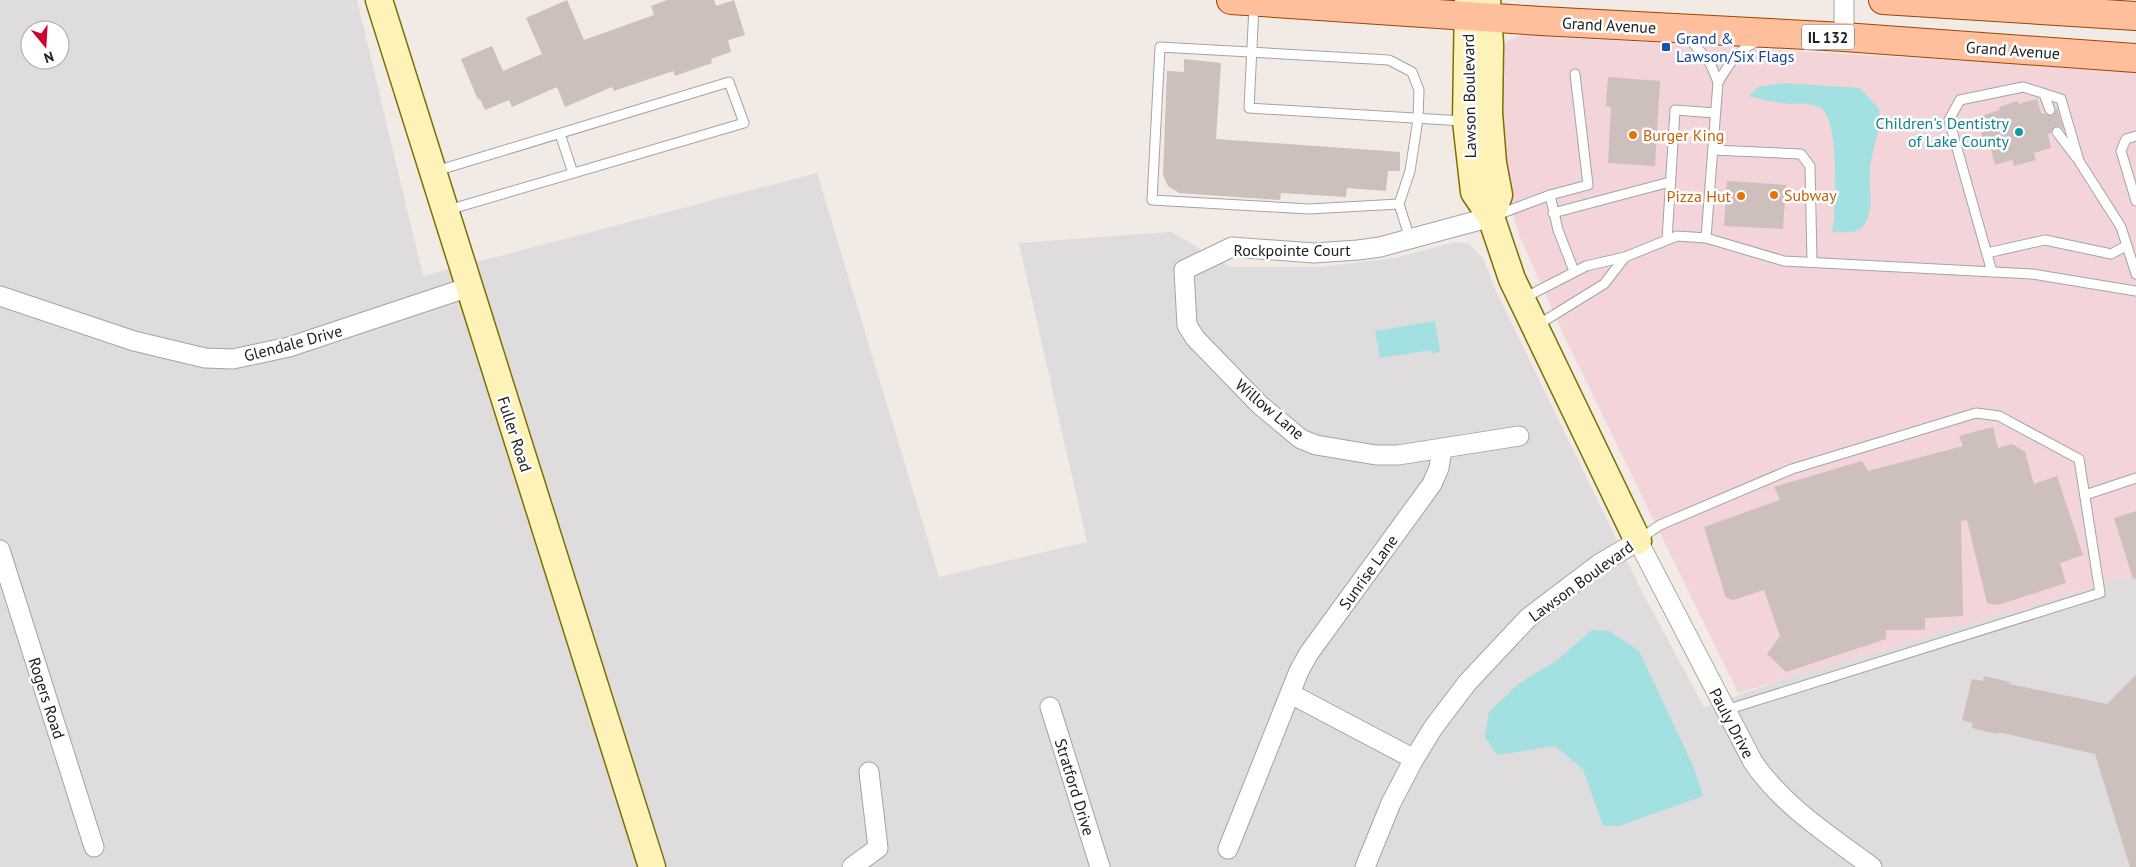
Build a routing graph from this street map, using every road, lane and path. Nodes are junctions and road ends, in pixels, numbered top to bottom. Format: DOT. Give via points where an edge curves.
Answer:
graph roads {
  1 [pos="379,0"];
  2 [pos="1844,0"];
  3 [pos="1883,0"];
  4 [pos="1243,1"];
  5 [pos="1478,8"];
  6 [pos="2136,16"];
  7 [pos="1680,29"];
  8 [pos="1774,34"];
  9 [pos="1844,37"];
  10 [pos="1252,53"];
  11 [pos="2136,58"];
  12 [pos="1575,74"];
  13 [pos="1718,82"];
  14 [pos="2044,94"];
  15 [pos="2050,110"];
  16 [pos="1715,113"];
  17 [pos="1418,119"];
  18 [pos="1466,121"];
  19 [pos="2056,132"];
  20 [pos="560,134"];
  21 [pos="2136,136"];
  22 [pos="1713,150"];
  23 [pos="2079,161"];
  24 [pos="433,172"];
  25 [pos="574,173"];
  26 [pos="1670,182"];
  27 [pos="1550,196"];
  28 [pos="2136,201"];
  29 [pos="1399,204"];
  30 [pos="445,210"];
  31 [pos="1553,213"];
  32 [pos="1491,217"];
  33 [pos="1410,238"];
  34 [pos="1706,238"];
  35 [pos="1667,240"];
  36 [pos="2126,246"];
  37 [pos="1987,253"];
  38 [pos="1625,257"];
  39 [pos="1812,262"];
  40 [pos="1184,270"];
  41 [pos="1574,271"];
  42 [pos="1992,272"];
  43 [pos="2136,274"];
  44 [pos="469,287"];
  45 [pos="2136,292"];
  46 [pos="0,296"];
  47 [pos="1522,299"];
  48 [pos="1535,327"];
  49 [pos="1519,436"];
  50 [pos="1442,449"];
  51 [pos="2136,478"];
  52 [pos="2085,495"];
  53 [pos="1638,541"];
  54 [pos="0,550"];
  55 [pos="1291,694"];
  56 [pos="1050,707"];
  57 [pos="1725,710"];
  58 [pos="1414,759"];
  59 [pos="870,772"];
  60 [pos="94,847"];
  61 [pos="878,848"];
  62 [pos="1228,849"];
  63 [pos="652,867"];
  64 [pos="852,867"];
  65 [pos="880,867"];
  66 [pos="1100,867"];
  67 [pos="1365,867"];
  68 [pos="1872,867"];
  1 -- 24 [label="street, Fuller Road"];
  2 -- 9 [label="street"];
  3 -- 6 [label="main road"];
  4 -- 5 [label="main road, Grand Avenue / IL 132"];
  4 -- 10 [label="lane"];
  5 -- 7 [label="main road, Grand Avenue / IL 132"];
  5 -- 18 [label="street, Lawson Boulevard"];
  5 -- 32 [label="street, Lawson Boulevard" via="1499,194"];
  7 -- 8 [label="main road, Grand Avenue / IL 132"];
  7 -- 13 [label="lane" via="1710,63"];
  8 -- 9 [label="main road, Grand Avenue / IL 132"];
  8 -- 13 [label="lane" via="1745,46 1732,59"];
  9 -- 11 [label="main road, Grand Avenue / IL 132"];
  10 -- 17 [label="lane" via="1389,60 1412,72 1419,90"];
  10 -- 17 [label="lane" via="1249,108"];
  10 -- 29 [label="lane" via="1160,47 1152,200 1309,209"];
  12 -- 27 [label="lane" via="1588,185"];
  13 -- 16 [label="lane"];
  14 -- 15 [label="lane"];
  14 -- 23 [label="lane" via="2060,99"];
  14 -- 37 [label="lane" via="2023,87 1960,100 1949,120"];
  16 -- 22 [label="lane"];
  16 -- 26 [label="lane" via="1675,110"];
  17 -- 18 [label="lane"];
  17 -- 29 [label="lane" via="1410,171"];
  18 -- 32 [label="street, Lawson Boulevard" via="1474,192"];
  19 -- 23 [label="lane"];
  20 -- 24 [label="lane"];
  20 -- 25 [label="lane"];
  20 -- 25 [label="lane" via="729,82 744,123"];
  21 -- 28 [label="lane" via="2126,139 2121,151"];
  22 -- 34 [label="lane"];
  22 -- 39 [label="lane" via="1801,154 1810,166"];
  23 -- 36 [label="lane" via="2121,227"];
  24 -- 30 [label="street, Fuller Road"];
  25 -- 30 [label="lane"];
  26 -- 31 [label="lane"];
  26 -- 35 [label="lane"];
  27 -- 31 [label="lane"];
  27 -- 32 [label="lane"];
  29 -- 33 [label="lane"];
  30 -- 44 [label="street, Fuller Road"];
  31 -- 41 [label="lane"];
  32 -- 33 [label="street, Rockpointe Court"];
  32 -- 47 [label="street, Lawson Boulevard"];
  33 -- 40 [label="street, Rockpointe Court" via="1380,247 1337,253 1232,247"];
  34 -- 35 [label="lane" via="1677,236"];
  34 -- 39 [label="lane" via="1784,261"];
  35 -- 38 [label="lane"];
  36 -- 37 [label="lane" via="2111,254 2044,240"];
  36 -- 43 [label="lane"];
  37 -- 42 [label="lane"];
  38 -- 41 [label="lane"];
  38 -- 48 [label="lane" via="1604,284"];
  39 -- 42 [label="lane"];
  40 -- 50 [label="street, Willow Lane" via="1187,325 1195,338 1260,405 1301,439 1316,446 1376,455"];
  41 -- 47 [label="lane"];
  42 -- 45 [label="lane" via="2032,274"];
  44 -- 46 [label="street, Glendale Drive" via="288,348 233,359 205,358 134,341"];
  44 -- 63 [label="street, Fuller Road"];
  47 -- 48 [label="street, Lawson Boulevard"];
  48 -- 53 [label="street, Lawson Boulevard"];
  49 -- 50 [label="street, Willow Lane"];
  50 -- 55 [label="street, Sunrise Lane" via="1432,484 1309,653"];
  51 -- 52 [label="lane"];
  52 -- 53 [label="lane" via="2079,458 1999,416 1976,413 1792,469 1660,525"];
  52 -- 57 [label="lane" via="2100,593"];
  53 -- 57 [label="street, Pauly Drive"];
  53 -- 58 [label="street, Lawson Boulevard" via="1599,564 1528,618 1467,683"];
  54 -- 60 [label="street, Rogers Road"];
  55 -- 58 [label="street"];
  55 -- 62 [label="street, Sunrise Lane"];
  56 -- 66 [label="street, Stratford Drive"];
  57 -- 68 [label="street, Pauly Drive" via="1765,780 1800,814"];
  58 -- 67 [label="street, Lawson Boulevard"];
  59 -- 61 [label="street"];
  61 -- 64 [label="street"];
  61 -- 65 [label="street"];
}
